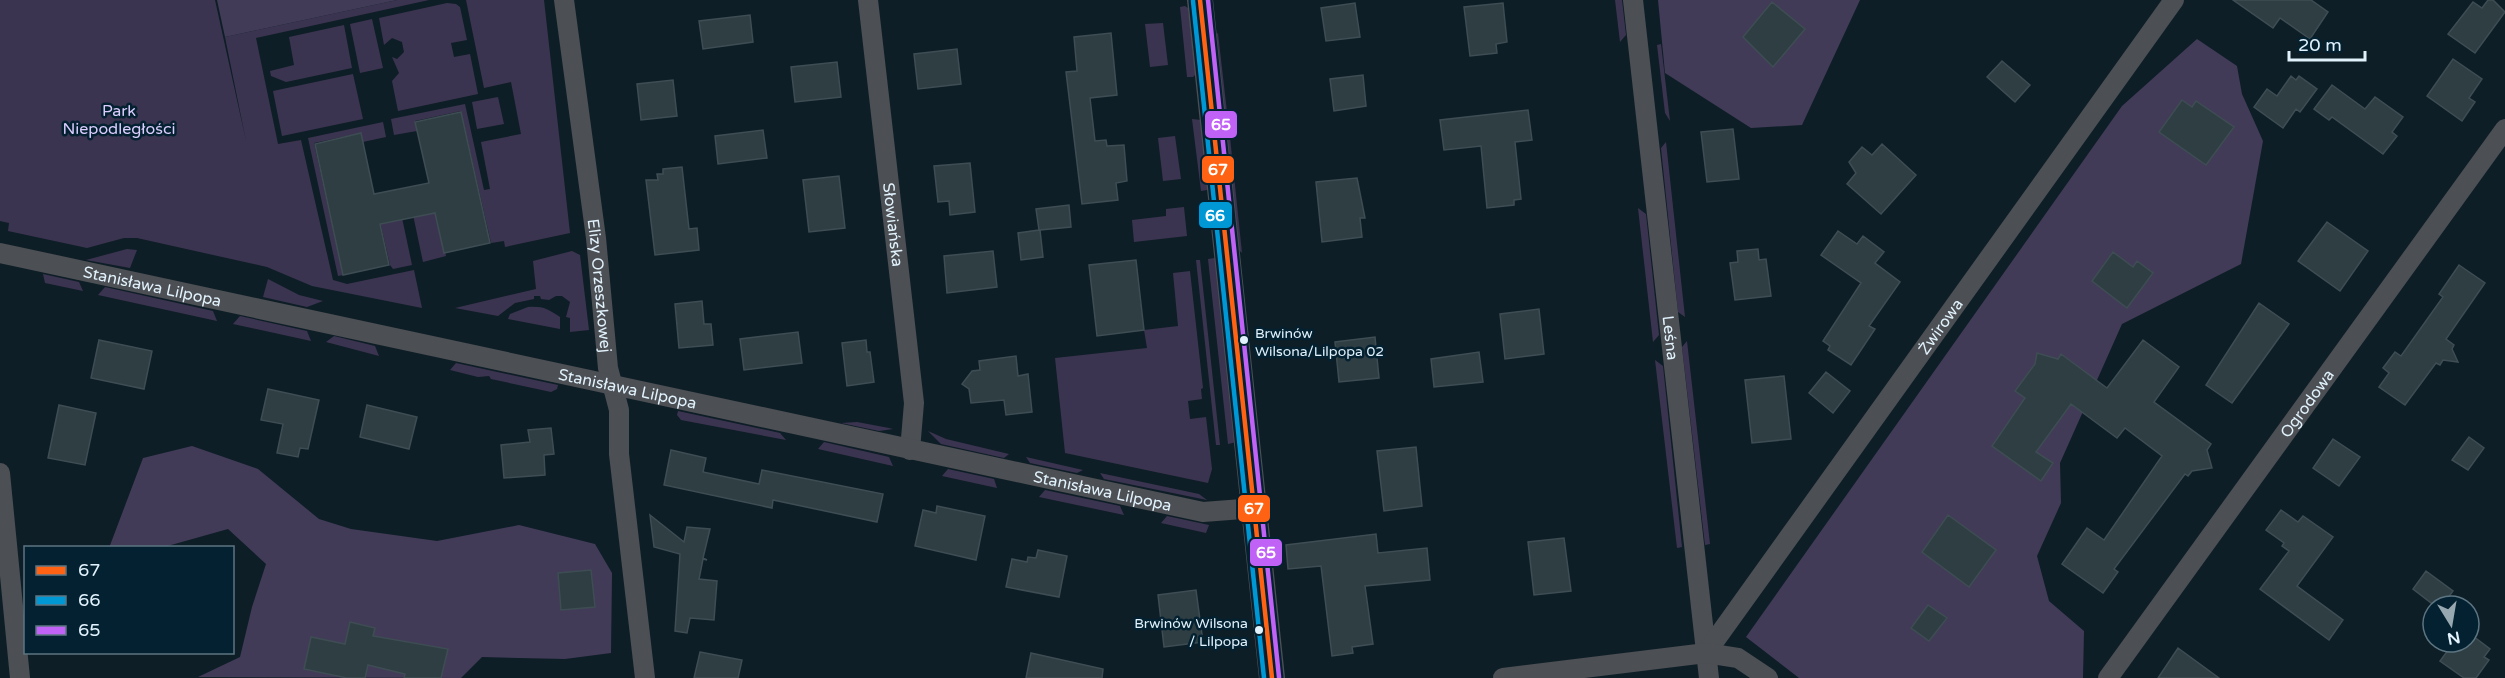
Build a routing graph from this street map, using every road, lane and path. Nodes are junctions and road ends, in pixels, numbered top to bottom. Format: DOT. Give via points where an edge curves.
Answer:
graph roads {
  1 [pos="564,0"];
  2 [pos="868,0"];
  3 [pos="1200,0"];
  4 [pos="1633,0"];
  5 [pos="2175,0"];
  6 [pos="2505,129"];
  7 [pos="0,253"];
  8 [pos="612,385"];
  9 [pos="910,450"];
  10 [pos="0,473"];
  11 [pos="1256,508"];
  12 [pos="1706,653"];
  13 [pos="20,678"];
  14 [pos="645,678"];
  15 [pos="1272,678"];
  16 [pos="1503,678"];
  17 [pos="1709,678"];
  18 [pos="1768,678"];
  19 [pos="2108,678"];
  1 -- 8 [label="street, Elizy Orzeszkowej"];
  2 -- 9 [label="street, Słowiańska" via="914,403"];
  3 -- 11 [label="street"];
  4 -- 12 [label="street, Leśna"];
  5 -- 12 [label="street, Żwirowa"];
  6 -- 19 [label="street, Ogrodowa"];
  7 -- 8 [label="street, Stanisława Lilpopa"];
  8 -- 9 [label="street, Stanisława Lilpopa"];
  8 -- 14 [label="street, Elizy Orzeszkowej" via="619,410 620,454"];
  9 -- 11 [label="street, Stanisława Lilpopa" via="1203,512"];
  10 -- 13 [label="street"];
  11 -- 15 [label="street"];
  12 -- 16 [label="street"];
  12 -- 17 [label="street, Leśna"];
  12 -- 18 [label="street" via="1738,658"];
}
